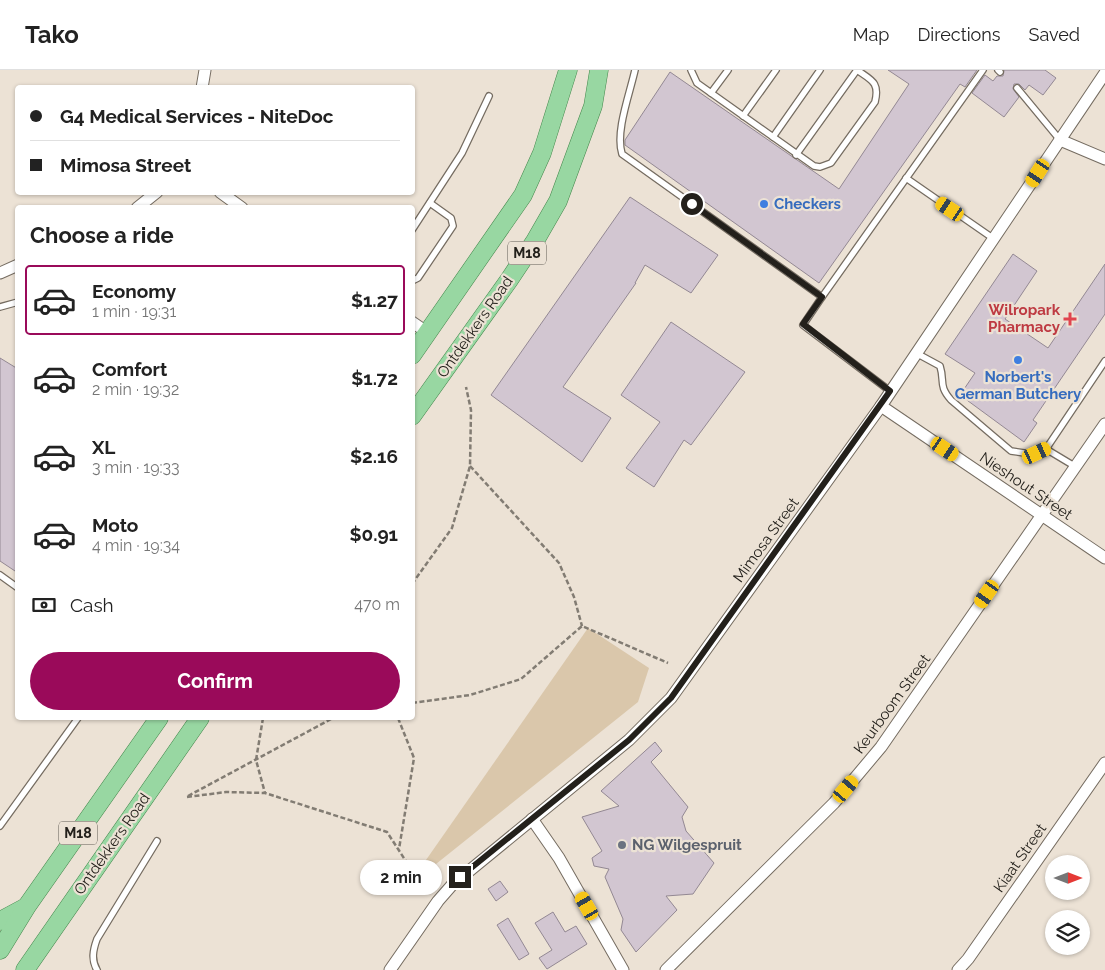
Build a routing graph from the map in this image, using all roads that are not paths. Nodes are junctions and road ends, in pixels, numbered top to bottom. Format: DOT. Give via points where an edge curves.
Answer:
graph roads {
  1 [pos="205,70"];
  2 [pos="568,70"];
  3 [pos="599,70"];
  4 [pos="635,70"];
  5 [pos="691,70"];
  6 [pos="728,70"];
  7 [pos="776,70"];
  8 [pos="820,70"];
  9 [pos="857,70"];
  10 [pos="983,70"];
  11 [pos="1105,74"];
  12 [pos="202,85"];
  13 [pos="1017,88"];
  14 [pos="711,93"];
  15 [pos="489,96"];
  16 [pos="743,116"];
  17 [pos="773,137"];
  18 [pos="1060,140"];
  19 [pos="796,155"];
  20 [pos="1105,159"];
  21 [pos="906,178"];
  22 [pos="153,195"];
  23 [pos="224,195"];
  24 [pos="430,204"];
  25 [pos="141,205"];
  26 [pos="238,205"];
  27 [pos="415,226"];
  28 [pos="994,239"];
  29 [pos="15,266"];
  30 [pos="0,273"];
  31 [pos="415,280"];
  32 [pos="822,297"];
  33 [pos="15,303"];
  34 [pos="0,308"];
  35 [pos="415,324"];
  36 [pos="428,333"];
  37 [pos="415,351"];
  38 [pos="916,353"];
  39 [pos="1105,361"];
  40 [pos="890,391"];
  41 [pos="881,406"];
  42 [pos="415,412"];
  43 [pos="1105,424"];
  44 [pos="1046,449"];
  45 [pos="1076,467"];
  46 [pos="1042,514"];
  47 [pos="1105,558"];
  48 [pos="0,575"];
  49 [pos="15,586"];
  50 [pos="77,720"];
  51 [pos="158,720"];
  52 [pos="199,720"];
  53 [pos="1105,763"];
  54 [pos="532,819"];
  55 [pos="0,826"];
  56 [pos="157,840"];
  57 [pos="27,906"];
  58 [pos="0,921"];
  59 [pos="44,942"];
  60 [pos="0,950"];
  61 [pos="25,970"];
  62 [pos="41,970"];
  63 [pos="97,970"];
  64 [pos="390,970"];
  65 [pos="623,970"];
  66 [pos="666,970"];
  67 [pos="958,970"];
  1 -- 12 [label="street"];
  2 -- 36 [label="main road, M18" via="542,153 523,195"];
  3 -- 42 [label="main road, Ontdekkers Road / M18" via="593,106 558,201 509,280"];
  4 -- 32 [label="lane" via="620,135 622,154"];
  5 -- 14 [label="lane" via="697,83"];
  6 -- 14 [label="lane"];
  7 -- 16 [label="lane"];
  8 -- 17 [label="lane"];
  9 -- 19 [label="lane"];
  9 -- 19 [label="lane" via="873,82 878,92 875,102 832,163 814,166"];
  10 -- 21 [label="lane"];
  11 -- 18 [label="street, Mimosa Street"];
  13 -- 18 [label="lane"];
  14 -- 16 [label="lane"];
  15 -- 24 [label="lane" via="462,153"];
  16 -- 17 [label="lane"];
  17 -- 19 [label="lane"];
  18 -- 20 [label="street"];
  18 -- 28 [label="street, Mimosa Street"];
  21 -- 28 [label="lane"];
  21 -- 32 [label="lane"];
  22 -- 25 [label="street"];
  23 -- 26 [label="street"];
  24 -- 27 [label="lane"];
  24 -- 31 [label="lane" via="451,218 453,226"];
  28 -- 38 [label="street, Mimosa Street"];
  29 -- 30 [label="street"];
  32 -- 40 [label="lane" via="803,324"];
  33 -- 34 [label="lane"];
  35 -- 36 [label="street"];
  36 -- 37 [label="main road, M18"];
  38 -- 40 [label="street, Mimosa Street"];
  38 -- 44 [label="lane" via="940,366 945,393 1011,451 1031,454"];
  39 -- 44 [label="lane"];
  40 -- 41 [label="street, Mimosa Street"];
  41 -- 46 [label="street, Nieshout Street"];
  41 -- 54 [label="street, Mimosa Street" via="671,698 629,740"];
  43 -- 45 [label="street, Keurboom Street"];
  44 -- 45 [label="lane"];
  45 -- 46 [label="street, Keurboom Street"];
  46 -- 47 [label="street, Nieshout Street"];
  46 -- 66 [label="street, Keurboom Street" via="881,747 834,803"];
  48 -- 49 [label="lane"];
  50 -- 55 [label="lane"];
  51 -- 57 [label="main road, M18"];
  52 -- 59 [label="main road, Ontdekkers Road / M18"];
  53 -- 67 [label="street, Kiaat Street"];
  54 -- 64 [label="street, Mimosa Street" via="452,885"];
  54 -- 65 [label="street" via="559,858"];
  56 -- 63 [label="lane" via="98,939 93,961"];
  57 -- 58 [label="main road"];
  57 -- 60 [label="main road, M18"];
  59 -- 61 [label="main road, Ontdekkers Road / M18"];
  59 -- 62 [label="main road"];
}
